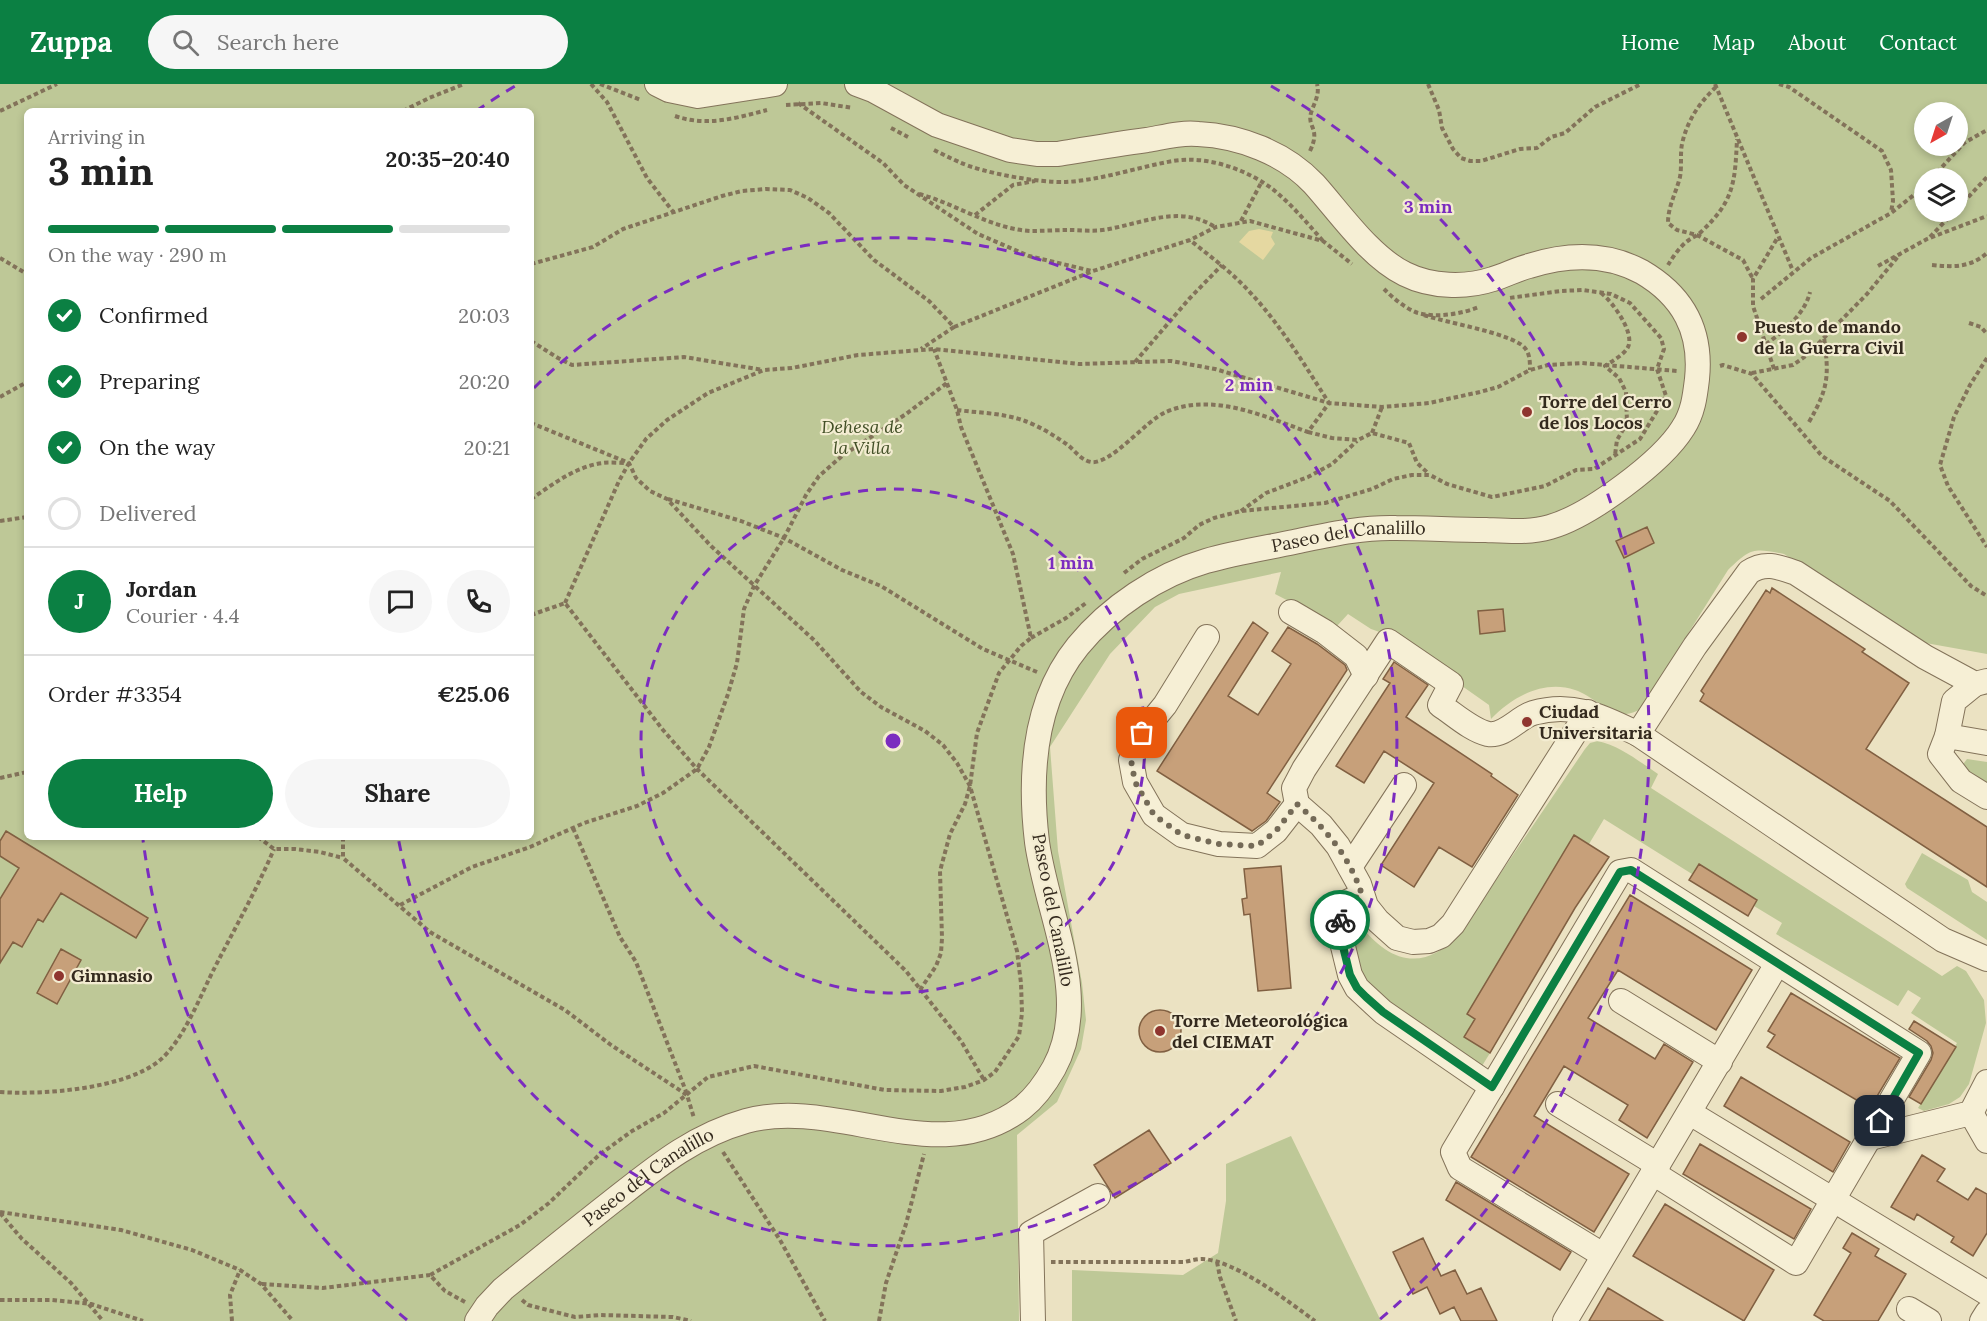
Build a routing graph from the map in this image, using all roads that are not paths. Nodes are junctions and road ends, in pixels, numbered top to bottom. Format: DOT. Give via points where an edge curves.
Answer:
graph roads {
  1 [pos="657,84"];
  2 [pos="775,84"];
  3 [pos="857,84"];
  4 [pos="1291,612"];
  5 [pos="1207,637"];
  6 [pos="1366,676"];
  7 [pos="1981,682"];
  8 [pos="1588,712"];
  9 [pos="1638,734"];
  10 [pos="1947,736"];
  11 [pos="1987,743"];
  12 [pos="1404,785"];
  13 [pos="1987,796"];
  14 [pos="1297,804"];
  15 [pos="1350,867"];
  16 [pos="1362,895"];
  17 [pos="1987,959"];
  18 [pos="1777,964"];
  19 [pos="1621,1001"];
  20 [pos="1720,1062"];
  21 [pos="1987,1082"];
  22 [pos="1492,1087"];
  23 [pos="1558,1104"];
  24 [pos="1690,1113"];
  25 [pos="1971,1113"];
  26 [pos="1870,1138"];
  27 [pos="1987,1141"];
  28 [pos="1655,1169"];
  29 [pos="1098,1197"];
  30 [pos="1834,1201"];
  31 [pos="1603,1255"];
  32 [pos="1985,1287"];
  33 [pos="1987,1313"];
  34 [pos="482,1314"];
  35 [pos="1033,1321"];
  36 [pos="1565,1321"];
  37 [pos="1982,1321"];
  1 -- 2 [label="street" via="698,96"];
  3 -- 34 [label="street, Paseo del Canalillo" via="937,125 1010,150 1058,154 1194,133 1257,147 1306,175 1392,266 1428,282 1487,282 1533,264 1566,258 1604,257 1633,267 1680,303 1694,332 1699,354 1693,406 1683,429 1644,470 1574,517 1551,527 1526,531 1392,527 1350,530 1206,561 1177,571 1114,610 1078,646 1056,680 1038,736 1034,782 1037,839 1070,1018 1061,1055 1032,1101 1015,1114 977,1130 955,1134 930,1135 816,1118 771,1116 698,1138 653,1169 503,1289"];
  4 -- 6 [label="street" via="1356,657"];
  5 -- 14 [label="street" via="1165,705 1142,733 1131,760 1135,782 1154,815 1182,835 1219,844 1257,846 1276,831"];
  6 -- 8 [label="street" via="1388,641 1450,684 1440,705 1489,734 1499,733 1532,713 1563,708"];
  6 -- 14 [label="street" via="1304,769 1294,788"];
  7 -- 9 [label="street" via="1925,657 1796,573 1775,566 1758,566 1749,572 1702,637"];
  7 -- 10 [label="street" via="1954,701"];
  8 -- 9 [label="street"];
  8 -- 16 [label="street" via="1453,924 1441,936 1413,942 1397,938 1370,914"];
  9 -- 17 [label="street" via="1942,940"];
  10 -- 11 [label="street"];
  10 -- 13 [label="street" via="1940,754 1961,781"];
  12 -- 15 [label="street"];
  14 -- 15 [label="street" via="1321,825"];
  15 -- 16 [label="street"];
  16 -- 22 [label="street" via="1342,908 1338,926 1357,988 1383,1012"];
  18 -- 20 [label="street"];
  18 -- 22 [label="street" via="1631,870 1620,872"];
  18 -- 26 [label="street" via="1919,1053"];
  19 -- 20 [label="street"];
  20 -- 24 [label="street"];
  21 -- 25 [label="street"];
  22 -- 31 [label="street" via="1453,1152 1460,1168"];
  23 -- 28 [label="street"];
  24 -- 28 [label="street"];
  24 -- 30 [label="street"];
  25 -- 26 [label="street"];
  25 -- 27 [label="street"];
  26 -- 30 [label="street"];
  28 -- 30 [label="street" via="1796,1263"];
  28 -- 31 [label="street"];
  29 -- 35 [label="street" via="1030,1233"];
  30 -- 32 [label="street"];
  31 -- 36 [label="street"];
  33 -- 37 [label="street"];
}
